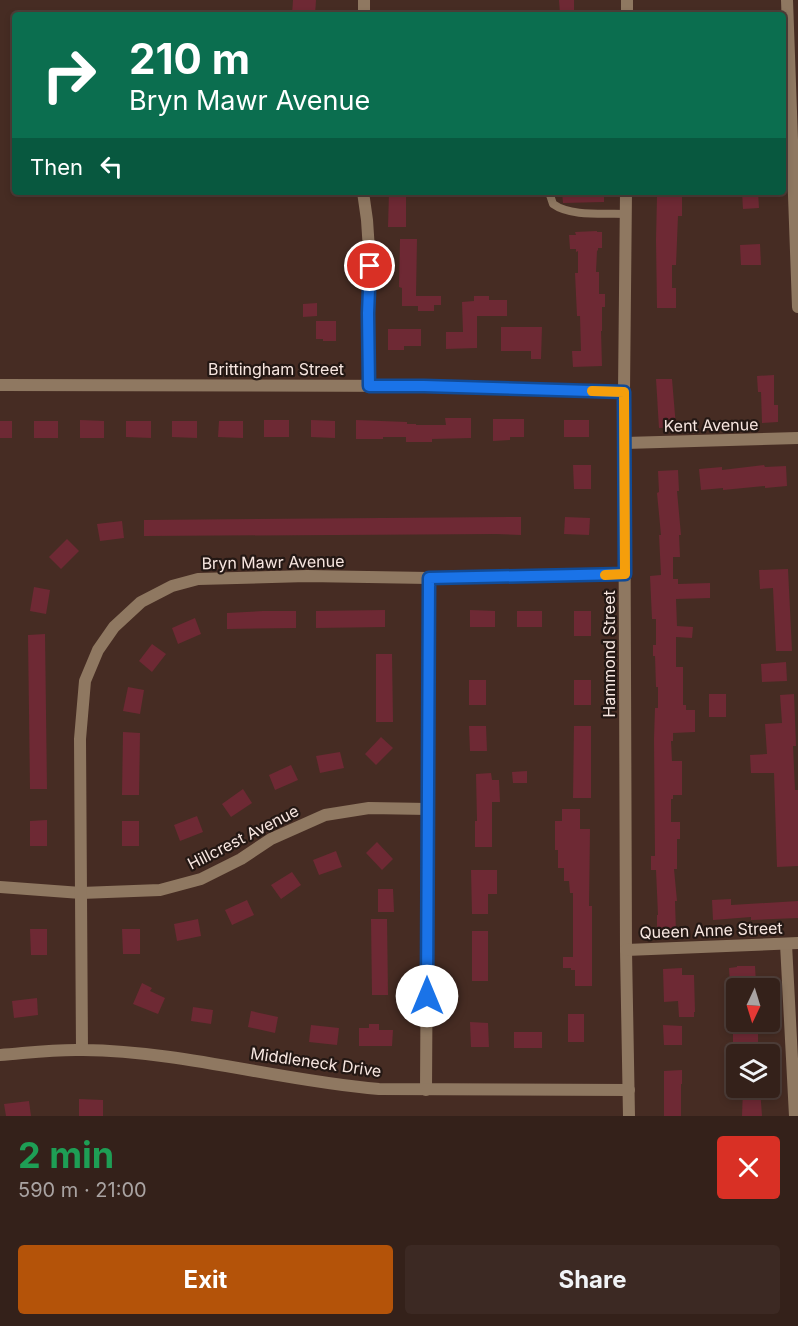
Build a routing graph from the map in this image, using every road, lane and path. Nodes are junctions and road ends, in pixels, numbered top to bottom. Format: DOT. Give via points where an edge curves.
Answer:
graph roads {
  1 [pos="787,0"];
  2 [pos="363,195"];
  3 [pos="550,195"];
  4 [pos="626,195"];
  5 [pos="626,214"];
  6 [pos="798,308"];
  7 [pos="0,385"];
  8 [pos="369,386"];
  9 [pos="624,392"];
  10 [pos="798,438"];
  11 [pos="625,443"];
  12 [pos="625,574"];
  13 [pos="429,578"];
  14 [pos="428,809"];
  15 [pos="0,887"];
  16 [pos="81,893"];
  17 [pos="792,944"];
  18 [pos="626,950"];
  19 [pos="82,1050"];
  20 [pos="0,1055"];
  21 [pos="426,1090"];
  22 [pos="629,1090"];
  23 [pos="629,1116"];
  24 [pos="795,1116"];
  1 -- 6 [label="street"];
  2 -- 8 [label="street" via="370,266"];
  3 -- 5 [label="lane" via="553,204 562,210"];
  4 -- 5 [label="street, Hammond Street"];
  5 -- 9 [label="street, Hammond Street"];
  7 -- 8 [label="street, Brittingham Street"];
  8 -- 9 [label="street, Brittingham Street"];
  9 -- 11 [label="street, Hammond Street"];
  10 -- 11 [label="street, Kent Avenue"];
  11 -- 12 [label="street, Hammond Street"];
  12 -- 13 [label="street, Bryn Mawr Avenue"];
  12 -- 18 [label="street, Hammond Street"];
  13 -- 14 [label="street"];
  13 -- 16 [label="street, Bryn Mawr Avenue" via="198,579 172,586 141,602 114,627 98,650 85,681 80,739"];
  14 -- 16 [label="street, Hillcrest Avenue" via="369,808 325,815 184,885 160,891"];
  14 -- 21 [label="street"];
  15 -- 16 [label="street, Hillcrest Avenue"];
  16 -- 19 [label="street, Bryn Mawr Avenue"];
  17 -- 18 [label="street, Queen Anne Street"];
  17 -- 24 [label="street"];
  18 -- 22 [label="street, Hammond Street"];
  19 -- 20 [label="street, Middleneck Drive"];
  19 -- 21 [label="street, Middleneck Drive" via="164,1057 340,1086"];
  21 -- 22 [label="street, Middleneck Drive"];
  22 -- 23 [label="street, Hammond Street"];
}
